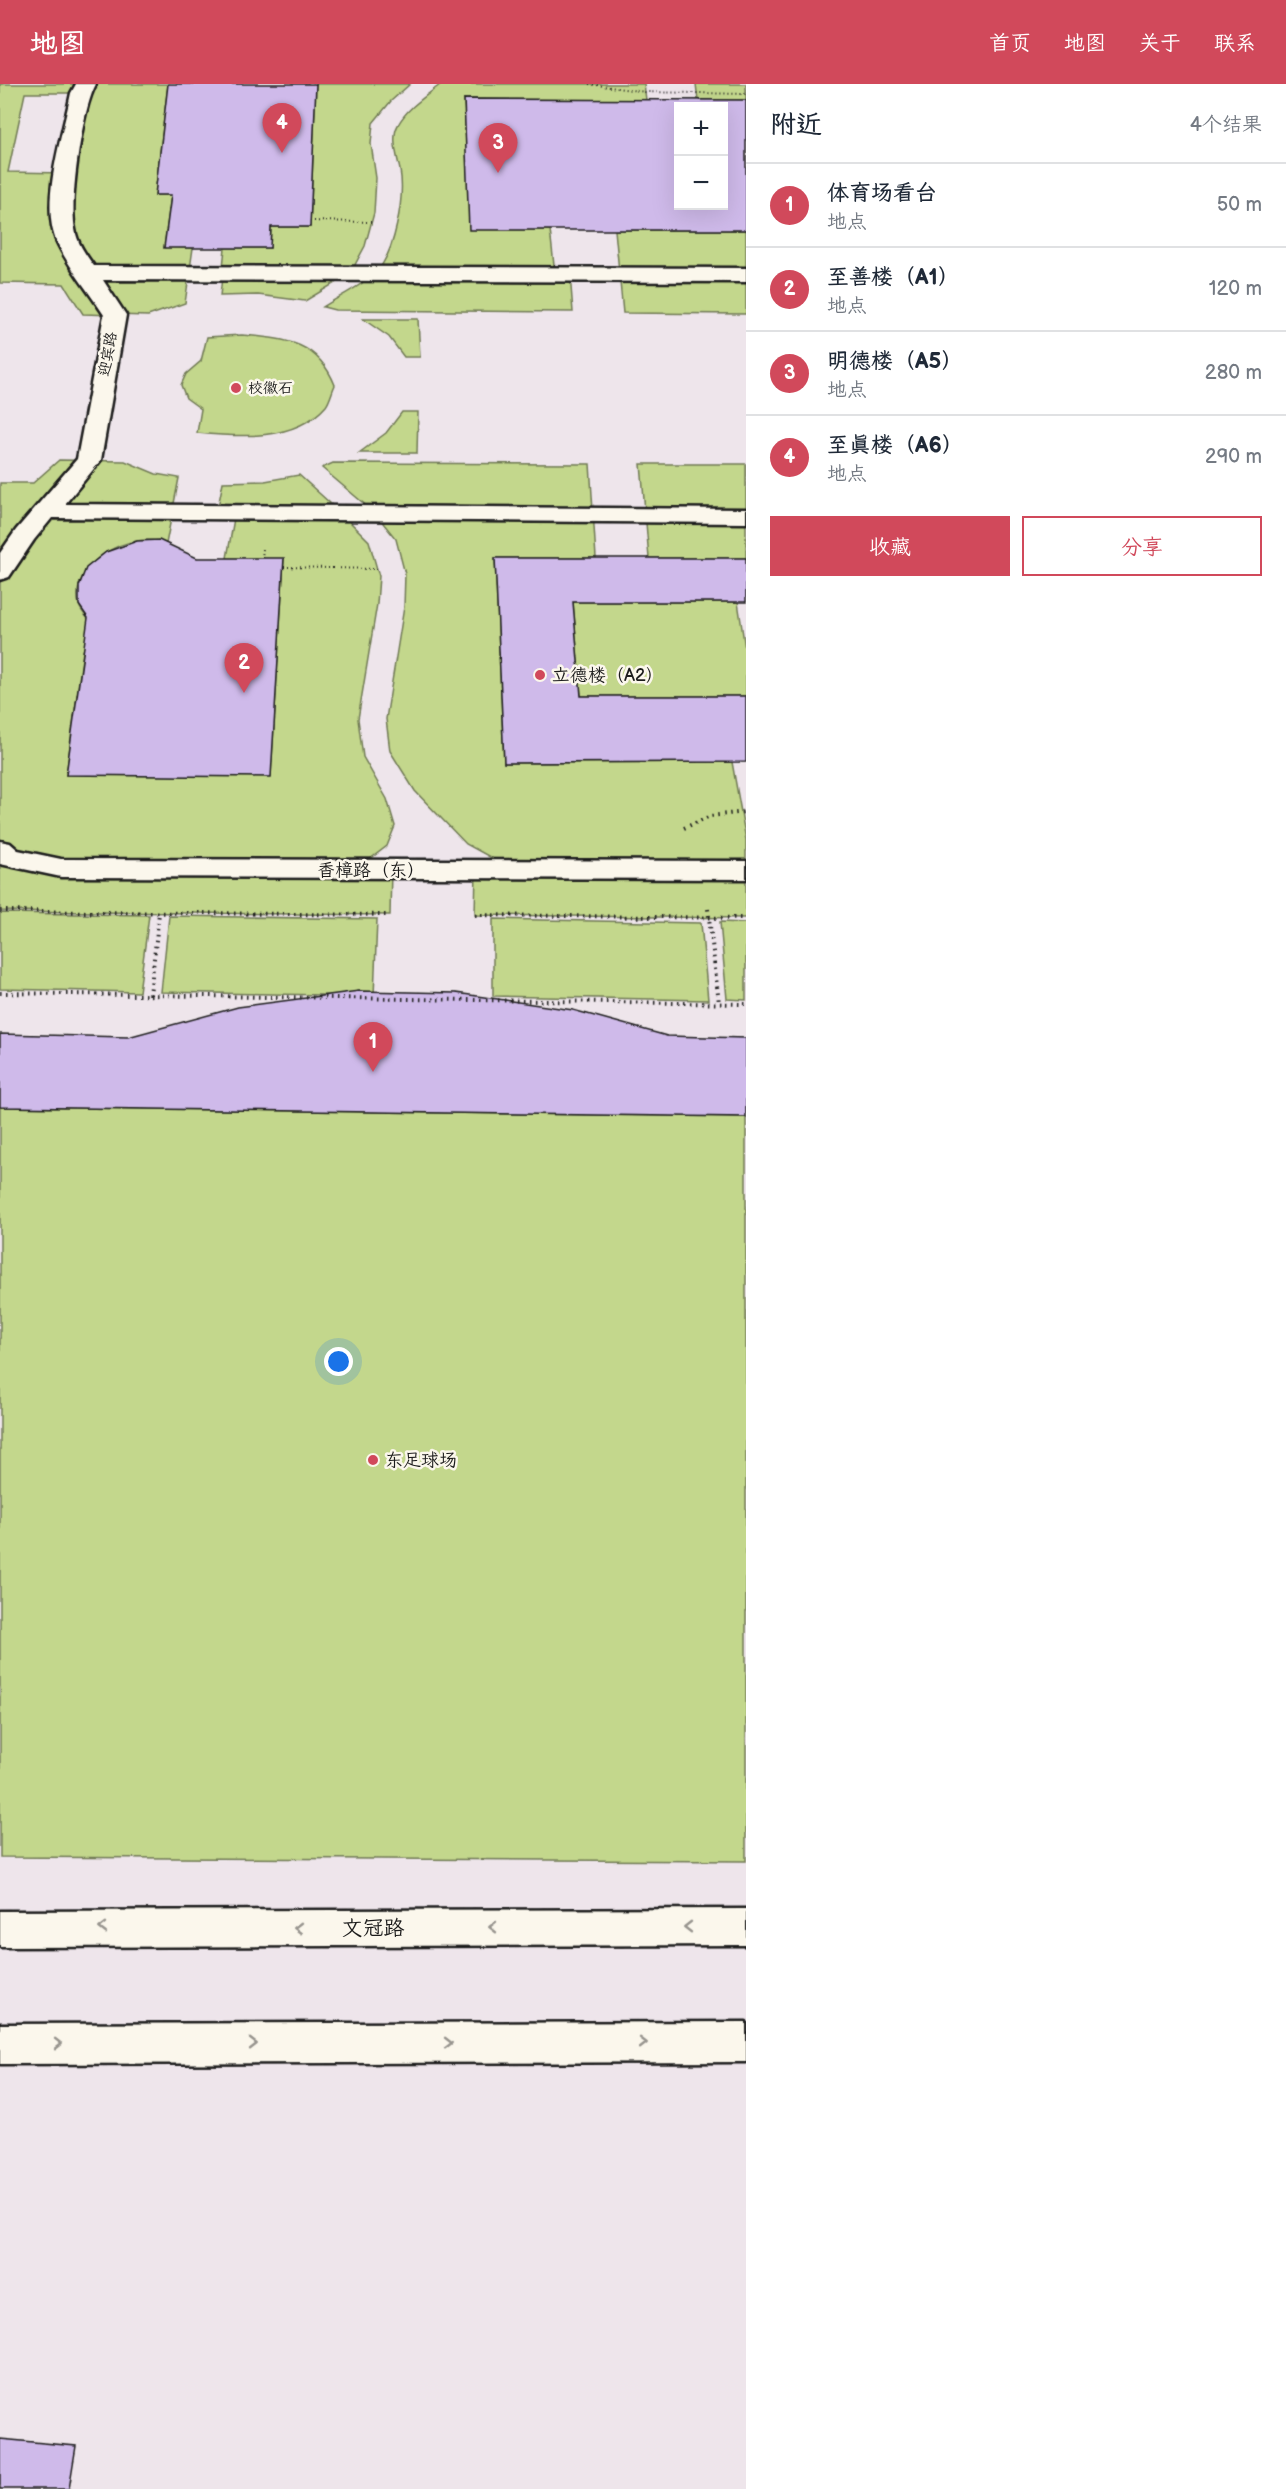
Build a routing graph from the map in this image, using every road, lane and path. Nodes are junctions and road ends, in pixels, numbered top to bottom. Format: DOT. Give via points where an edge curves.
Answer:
graph roads {
  1 [pos="86,84"];
  2 [pos="589,84"];
  3 [pos="746,94"];
  4 [pos="310,221"];
  5 [pos="372,222"];
  6 [pos="89,273"];
  7 [pos="746,275"];
  8 [pos="47,511"];
  9 [pos="746,516"];
  10 [pos="284,567"];
  11 [pos="377,569"];
  12 [pos="0,572"];
  13 [pos="0,850"];
  14 [pos="746,870"];
  15 [pos="0,912"];
  16 [pos="159,913"];
  17 [pos="390,915"];
  18 [pos="475,915"];
  19 [pos="710,917"];
  20 [pos="746,918"];
  21 [pos="0,993"];
  22 [pos="150,995"];
  23 [pos="719,1003"];
  24 [pos="746,1004"];
  25 [pos="746,1927"];
  26 [pos="0,1929"];
  27 [pos="746,2042"];
  28 [pos="0,2044"];
  1 -- 6 [label="street, 迎宾路" via="81,93 62,202 64,232"];
  2 -- 3 [label="path" via="645,92"];
  4 -- 5 [label="path"];
  6 -- 7 [label="street"];
  6 -- 8 [label="street, 迎宾路" via="115,315 89,460"];
  8 -- 9 [label="street"];
  8 -- 12 [label="street, 迎宾路"];
  10 -- 11 [label="path"];
  13 -- 14 [label="street, 香樟路（东）" via="9,857 61,868"];
  15 -- 16 [label="path"];
  16 -- 17 [label="path"];
  16 -- 22 [label="path"];
  18 -- 19 [label="path"];
  19 -- 20 [label="path"];
  19 -- 23 [label="path"];
  21 -- 22 [label="path"];
  22 -- 23 [label="path"];
  23 -- 24 [label="path"];
  25 -- 26 [label="street, 文冠路, one-way"];
  28 -- 27 [label="street, one-way"];
}
